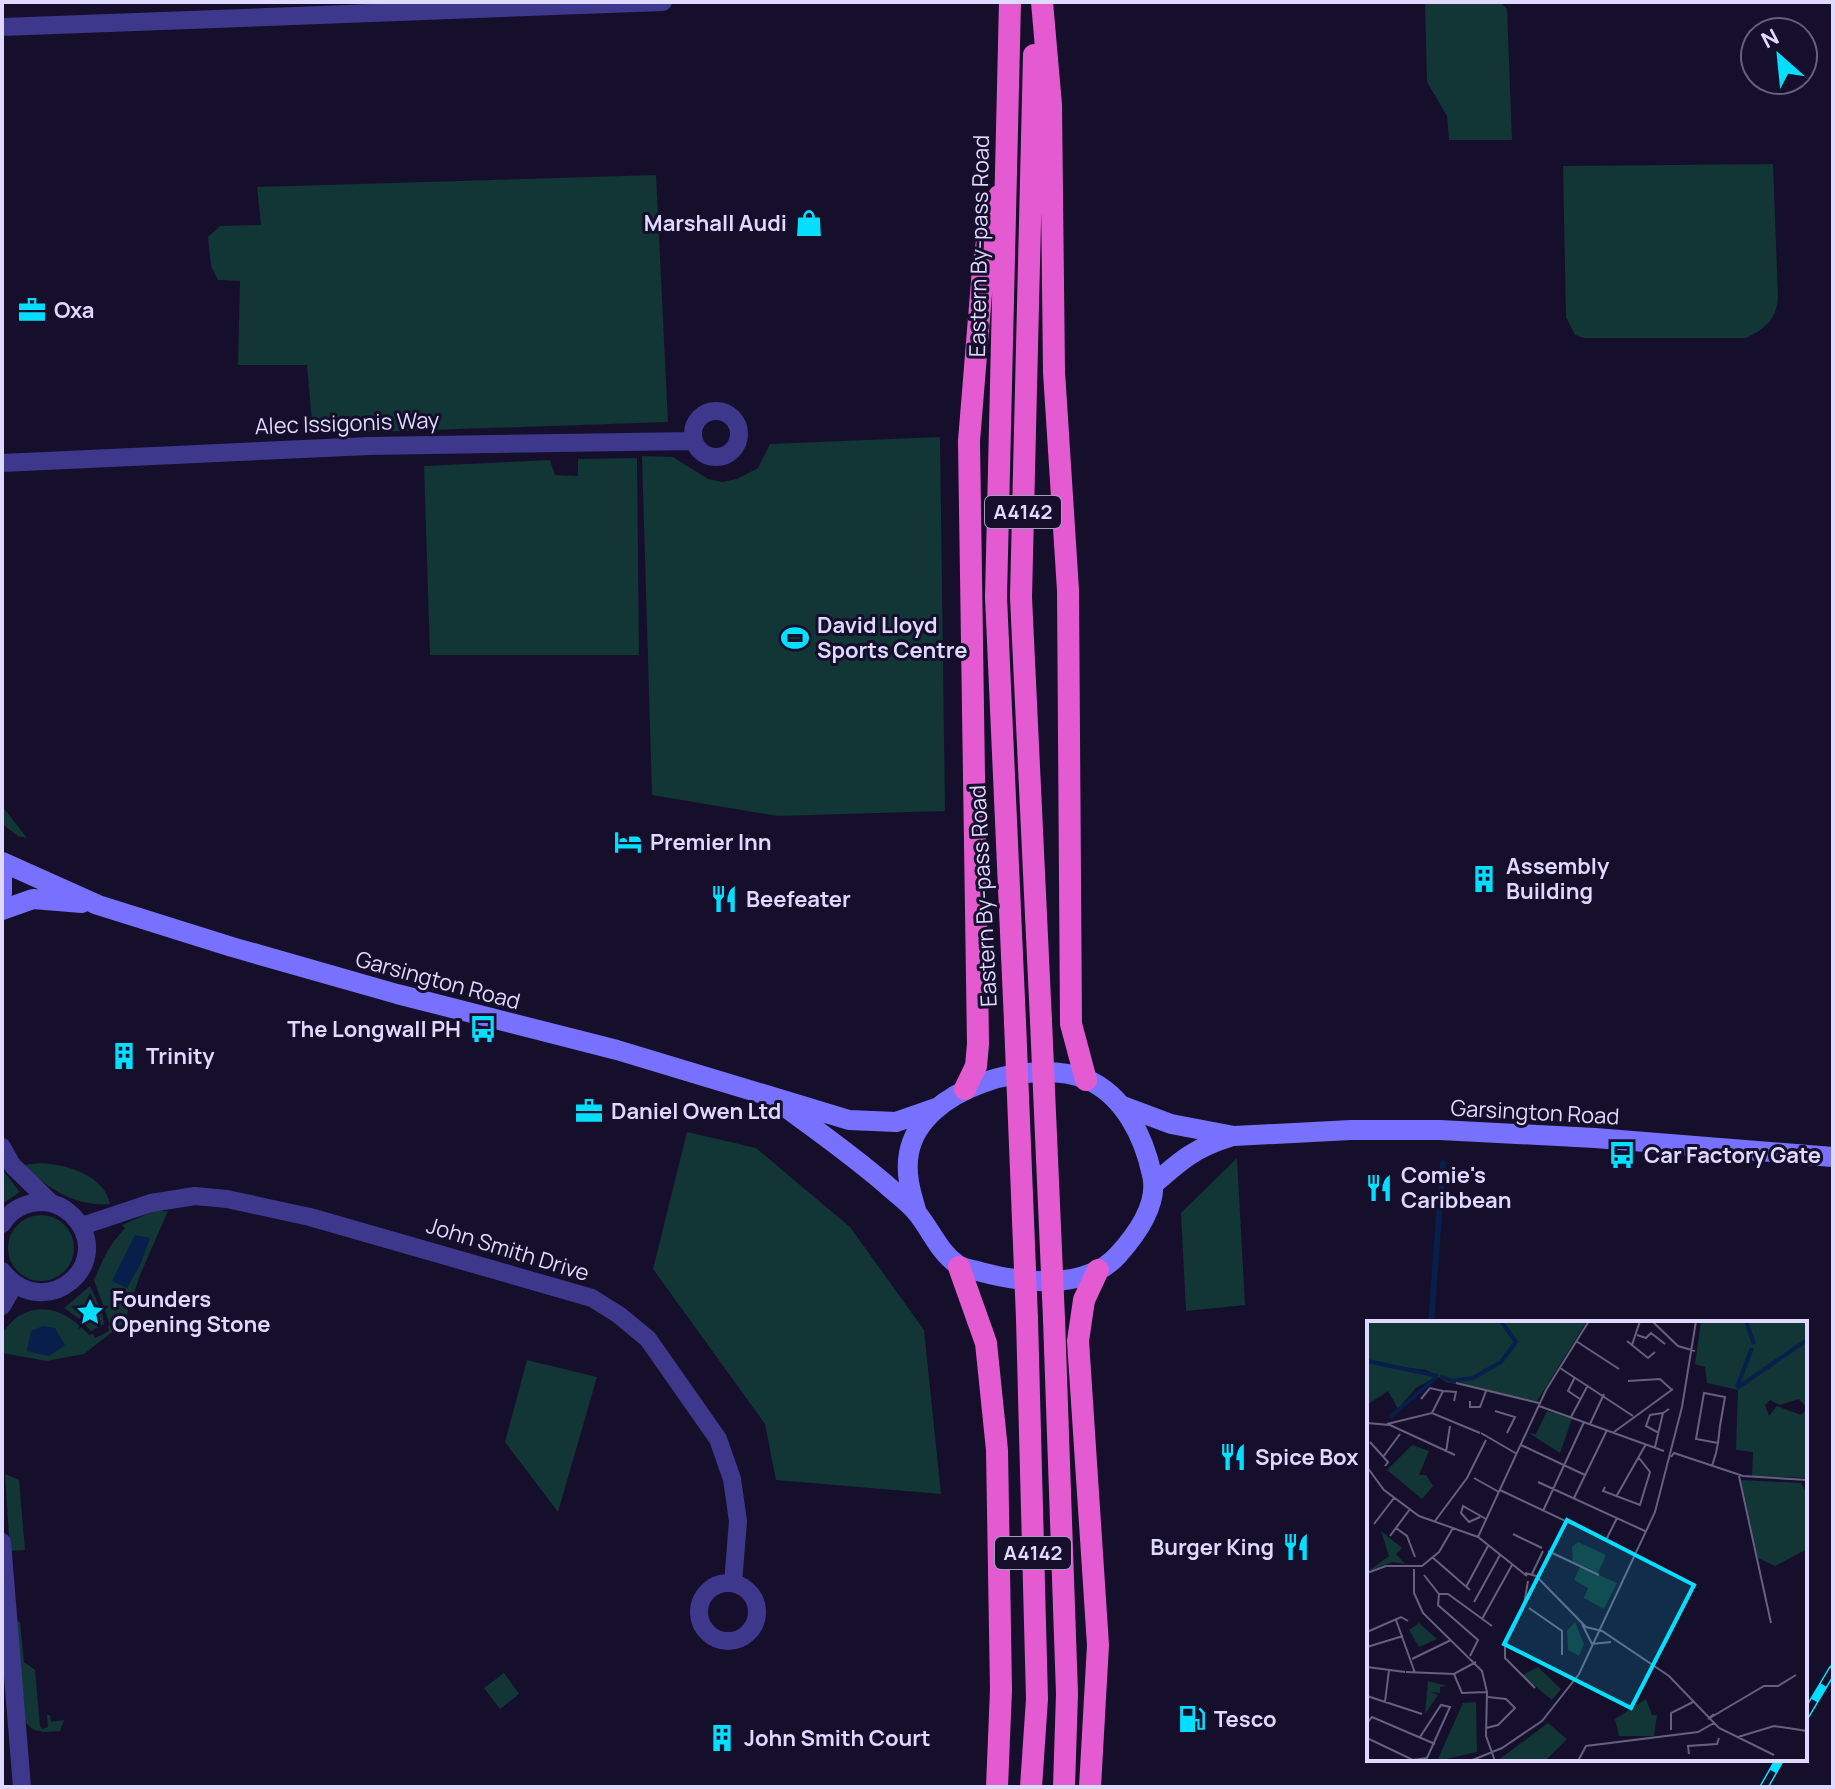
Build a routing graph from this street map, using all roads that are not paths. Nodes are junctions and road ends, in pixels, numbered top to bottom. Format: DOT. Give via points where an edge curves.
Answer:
graph roads {
  1 [pos="663,2"];
  2 [pos="1010,2"];
  3 [pos="1035,2"];
  4 [pos="1042,2"];
  5 [pos="565,4"];
  6 [pos="2,27"];
  7 [pos="1007,174"];
  8 [pos="694,441"];
  9 [pos="2,463"];
  10 [pos="2,862"];
  11 [pos="2,876"];
  12 [pos="2,894"];
  13 [pos="98,905"];
  14 [pos="2,910"];
  15 [pos="1086,1080"];
  16 [pos="965,1089"];
  17 [pos="767,1093"];
  18 [pos="1123,1106"];
  19 [pos="939,1107"];
  20 [pos="1234,1136"];
  21 [pos="2,1147"];
  22 [pos="1833,1157"];
  23 [pos="1154,1184"];
  24 [pos="51,1203"];
  25 [pos="917,1213"];
  26 [pos="2,1224"];
  27 [pos="82,1226"];
  28 [pos="959,1267"];
  29 [pos="1098,1270"];
  30 [pos="8,1278"];
  31 [pos="2,1306"];
  32 [pos="2,1542"];
  33 [pos="733,1583"];
  34 [pos="22,1787"];
  35 [pos="997,1787"];
  36 [pos="1031,1787"];
  37 [pos="1064,1787"];
  38 [pos="1090,1787"];
  1 -- 5 [label="street"];
  2 -- 7 [label="highway, Eastern By-pass Road / A4142"];
  3 -- 37 [label="highway, A4142, bridge" via="1021,597 1054,1319 1067,1694"];
  4 -- 15 [label="highway" via="1051,105 1054,372 1068,590 1071,1024"];
  5 -- 6 [label="street"];
  7 -- 16 [label="highway" via="990,220 983,269 969,441 978,1044 976,1066"];
  7 -- 36 [label="highway, Eastern By-pass Road / A4142, bridge" via="996,597 1027,1319 1037,1699"];
  8 -- 9 [label="street, Alec Issigonis Way" via="369,446"];
  10 -- 13 [label="main road"];
  11 -- 12 [label="main road"];
  13 -- 14 [label="main road" via="33,899"];
  13 -- 17 [label="main road, Garsington Road" via="322,973"];
  15 -- 16 [label="main road" via="1055,1072 1008,1075"];
  15 -- 18 [label="main road"];
  16 -- 19 [label="main road"];
  17 -- 19 [label="main road, Garsington Road" via="849,1120 896,1122"];
  17 -- 25 [label="main road" via="862,1163"];
  18 -- 20 [label="main road" via="1171,1124"];
  18 -- 23 [label="main road" via="1147,1147"];
  19 -- 25 [label="main road" via="918,1128 909,1152 907,1179"];
  20 -- 22 [label="main road, Garsington Road" via="1440,1130"];
  20 -- 23 [label="main road" via="1205,1144"];
  21 -- 24 [label="street" via="12,1165"];
  23 -- 29 [label="main road" via="1136,1235 1113,1262"];
  24 -- 26 [label="street" via="18,1208"];
  24 -- 27 [label="street"];
  25 -- 28 [label="main road"];
  27 -- 30 [label="street" via="86,1258 73,1281 35,1293"];
  27 -- 33 [label="street, John Smith Drive" via="151,1203 195,1196 227,1199 310,1217 592,1298 648,1339 718,1439 732,1479 738,1521"];
  28 -- 29 [label="main road" via="1011,1281 1068,1280"];
  28 -- 35 [label="highway" via="986,1343 997,1450"];
  29 -- 38 [label="highway" via="1084,1300 1078,1341 1098,1645"];
  30 -- 31 [label="street"];
  32 -- 34 [label="street"];
}
